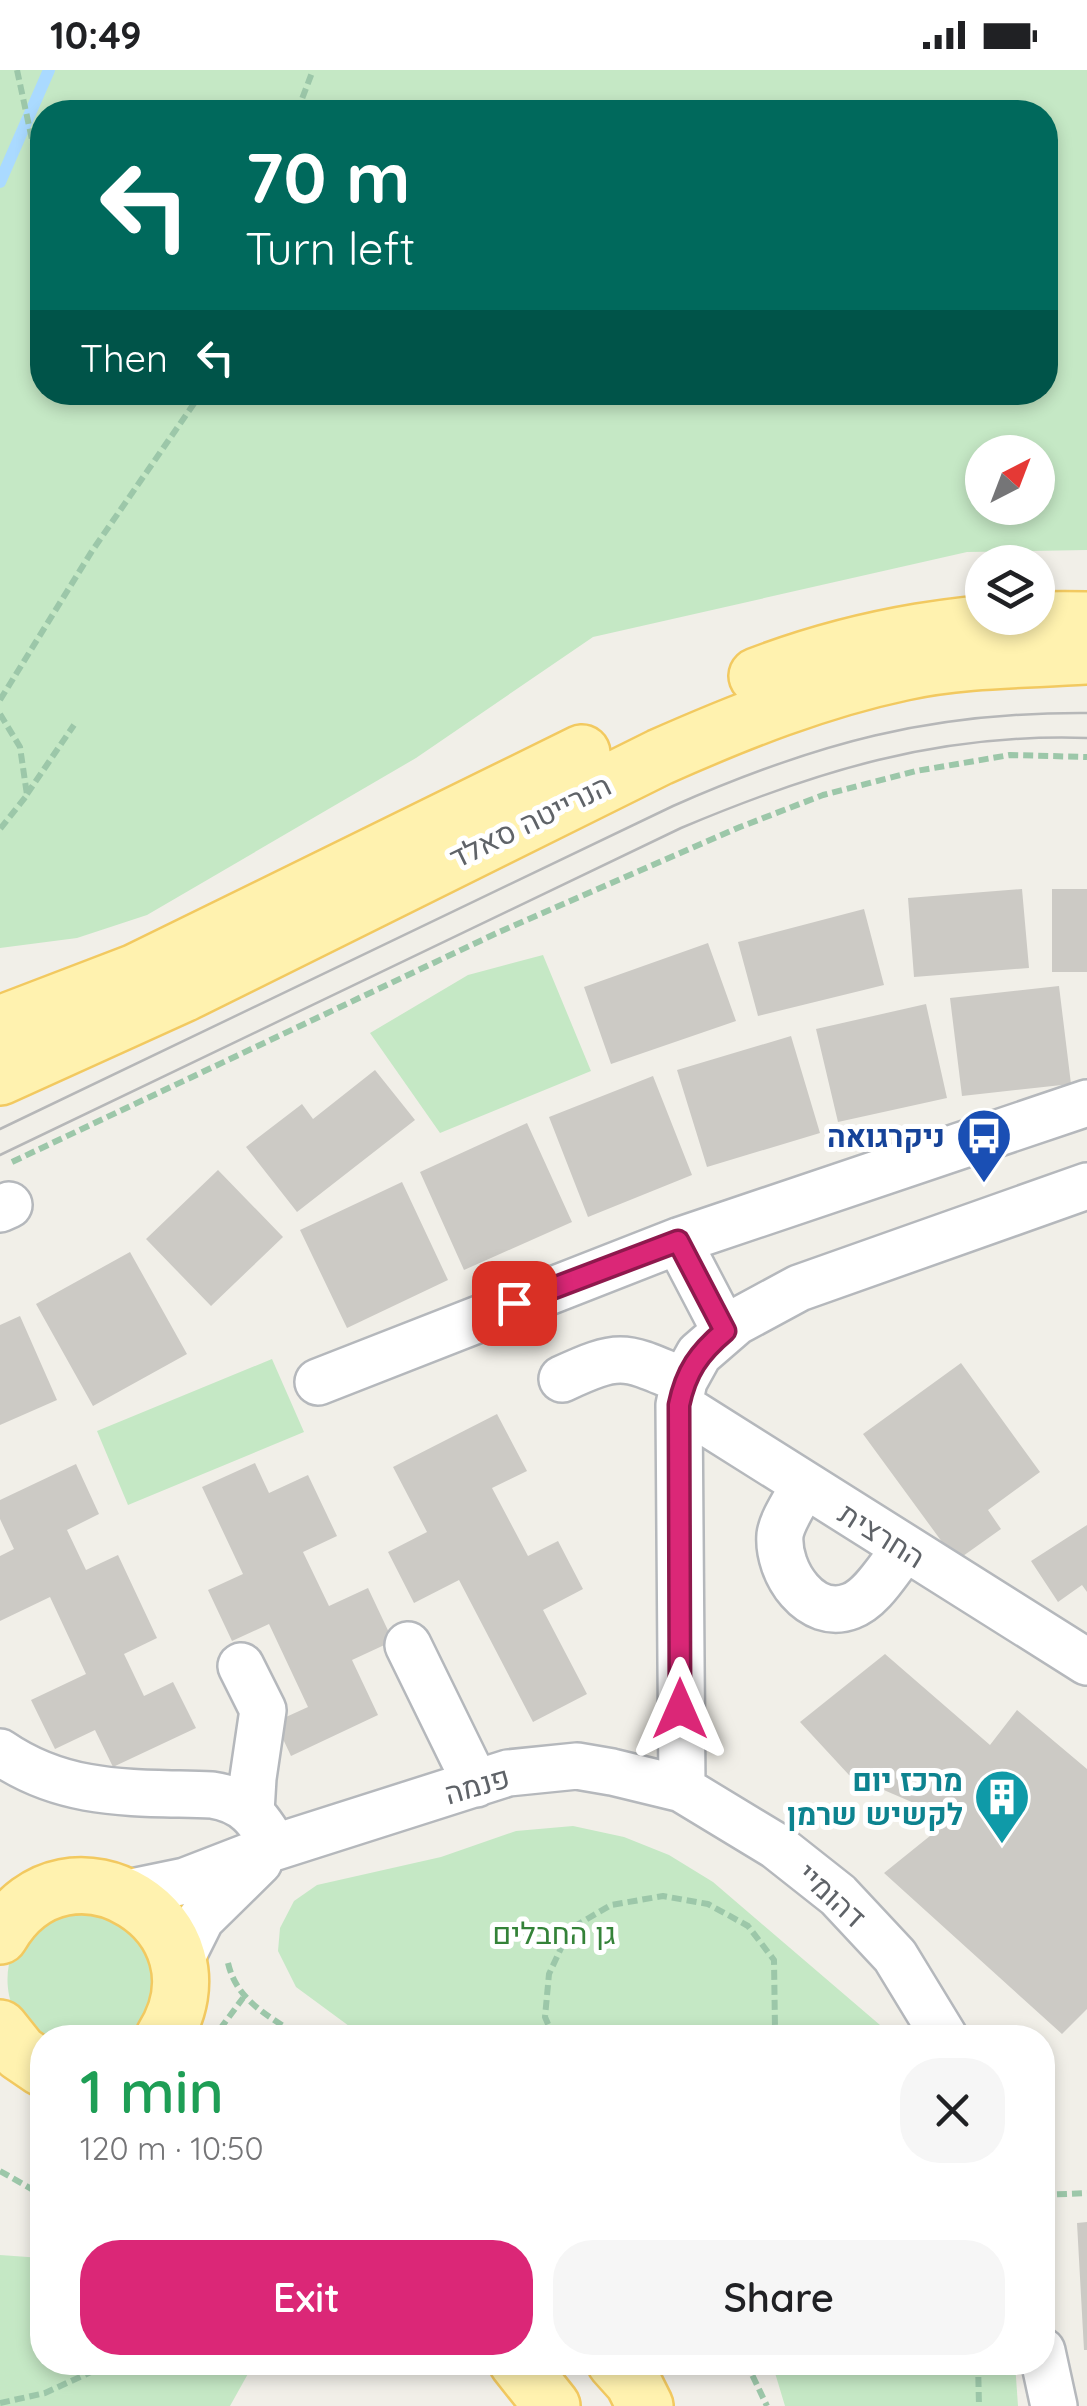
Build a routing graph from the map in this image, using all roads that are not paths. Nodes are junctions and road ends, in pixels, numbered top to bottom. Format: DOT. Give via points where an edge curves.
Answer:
graph roads {
  1 [pos="1087,620"];
  2 [pos="1087,656"];
  3 [pos="136,972"];
  4 [pos="0,995"];
  5 [pos="0,1024"];
  6 [pos="0,1077"];
  7 [pos="1087,1103"];
  8 [pos="1087,1186"];
  9 [pos="678,1241"];
  10 [pos="725,1331"];
  11 [pos="562,1379"];
  12 [pos="318,1382"];
  13 [pos="681,1393"];
  14 [pos="804,1486"];
  15 [pos="905,1549"];
  16 [pos="408,1644"];
  17 [pos="1087,1662"];
  18 [pos="241,1666"];
  19 [pos="0,1752"];
  20 [pos="476,1784"];
  21 [pos="682,1790"];
  22 [pos="263,1829"];
  23 [pos="22,1887"];
  24 [pos="122,1894"];
  25 [pos="0,1936"];
  26 [pos="189,2015"];
  27 [pos="937,2025"];
  28 [pos="0,2028"];
  29 [pos="30,2060"];
  30 [pos="527,2375"];
  31 [pos="626,2375"];
  32 [pos="1047,2375"];
  33 [pos="552,2406"];
  34 [pos="645,2406"];
  35 [pos="1054,2406"];
  1 -- 3 [label="main road, הנרייטה סאלד" via="927,630 770,670 607,740"];
  2 -- 6 [label="main road, הנרייטה סאלד" via="908,671 740,722"];
  3 -- 4 [label="main road" via="62,990"];
  3 -- 5 [label="main road, הנרייטה סאלד"];
  7 -- 9 [label="street"];
  8 -- 10 [label="street" via="799,1288"];
  9 -- 10 [label="street"];
  9 -- 12 [label="street"];
  10 -- 13 [label="street" via="699,1354"];
  11 -- 13 [label="street, החרצית" via="599,1362 631,1358"];
  13 -- 14 [label="street, החרצית"];
  13 -- 21 [label="street"];
  14 -- 15 [label="street, החרצית"];
  14 -- 15 [label="street" via="780,1534 799,1592 820,1606 848,1608 861,1600"];
  15 -- 17 [label="street, החרצית"];
  16 -- 20 [label="street"];
  18 -- 22 [label="street" via="263,1710 252,1778"];
  19 -- 22 [label="street" via="32,1772 89,1790 221,1796 238,1802"];
  20 -- 21 [label="street, פנמה" via="576,1766"];
  20 -- 22 [label="street, פנמה"];
  21 -- 27 [label="street, דהומיי" via="776,1846 838,1895 894,1956"];
  22 -- 24 [label="street, פנמה" via="185,1880"];
  22 -- 26 [label="street, פנמה" via="189,1938"];
  23 -- 24 [label="main road"];
  23 -- 25 [label="main road"];
  24 -- 26 [label="main road" via="160,1922"];
  28 -- 29 [label="main road"];
  30 -- 33 [label="main road"];
  31 -- 34 [label="main road"];
  32 -- 35 [label="street"];
}
